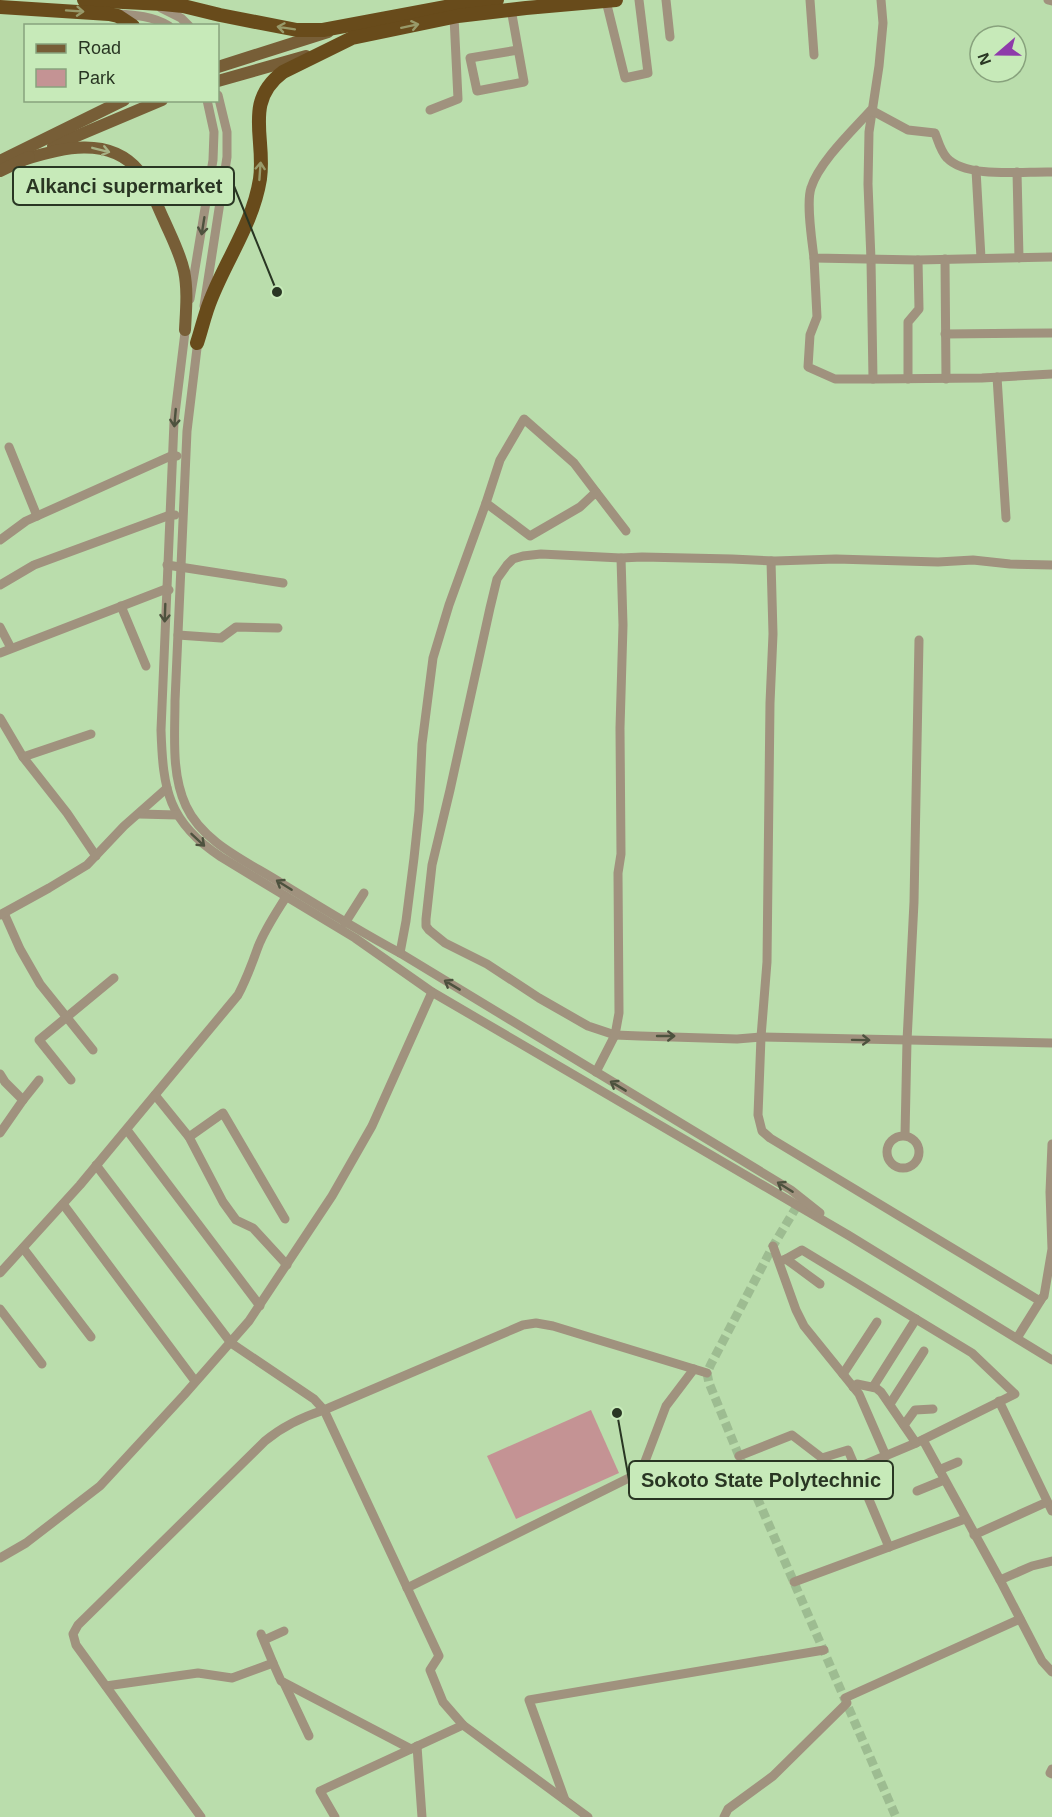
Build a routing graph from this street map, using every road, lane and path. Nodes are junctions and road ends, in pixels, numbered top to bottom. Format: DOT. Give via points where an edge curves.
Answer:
graph roads {
  1 [pos="84,0"];
  2 [pos="497,0"];
  3 [pos="616,0"];
  4 [pos="639,0"];
  5 [pos="666,0"];
  6 [pos="810,0"];
  7 [pos="881,0"];
  8 [pos="606,1"];
  9 [pos="142,3"];
  10 [pos="0,7"];
  11 [pos="511,9"];
  12 [pos="109,14"];
  13 [pos="454,17"];
  14 [pos="130,24"];
  15 [pos="166,24"];
  16 [pos="187,24"];
  17 [pos="348,33"];
  18 [pos="670,37"];
  19 [pos="518,50"];
  20 [pos="814,55"];
  21 [pos="219,67"];
  22 [pos="219,81"];
  23 [pos="219,99"];
  24 [pos="120,102"];
  25 [pos="157,102"];
  26 [pos="208,103"];
  27 [pos="430,110"];
  28 [pos="871,110"];
  29 [pos="23,160"];
  30 [pos="0,161"];
  31 [pos="976,170"];
  32 [pos="0,171"];
  33 [pos="1017,172"];
  34 [pos="1052,172"];
  35 [pos="1052,257"];
  36 [pos="814,258"];
  37 [pos="981,258"];
  38 [pos="1019,258"];
  39 [pos="945,259"];
  40 [pos="872,260"];
  41 [pos="918,260"];
  42 [pos="185,330"];
  43 [pos="1052,333"];
  44 [pos="945,334"];
  45 [pos="197,343"];
  46 [pos="1052,374"];
  47 [pos="997,377"];
  48 [pos="873,379"];
  49 [pos="908,379"];
  50 [pos="946,379"];
  51 [pos="9,447"];
  52 [pos="173,455"];
  53 [pos="186,458"];
  54 [pos="596,492"];
  55 [pos="486,503"];
  56 [pos="170,514"];
  57 [pos="183,515"];
  58 [pos="38,516"];
  59 [pos="1006,518"];
  60 [pos="626,531"];
  61 [pos="0,540"];
  62 [pos="621,558"];
  63 [pos="771,561"];
  64 [pos="1052,565"];
  65 [pos="167,566"];
  66 [pos="181,568"];
  67 [pos="283,583"];
  68 [pos="0,585"];
  69 [pos="166,589"];
  70 [pos="180,592"];
  71 [pos="121,606"];
  72 [pos="0,627"];
  73 [pos="278,628"];
  74 [pos="178,635"];
  75 [pos="919,640"];
  76 [pos="11,648"];
  77 [pos="0,652"];
  78 [pos="146,666"];
  79 [pos="0,718"];
  80 [pos="91,734"];
  81 [pos="23,757"];
  82 [pos="166,789"];
  83 [pos="139,814"];
  84 [pos="177,815"];
  85 [pos="96,856"];
  86 [pos="364,893"];
  87 [pos="286,897"];
  88 [pos="2,914"];
  89 [pos="345,923"];
  90 [pos="400,953"];
  91 [pos="114,978"];
  92 [pos="432,992"];
  93 [pos="68,1018"];
  94 [pos="615,1035"];
  95 [pos="761,1037"];
  96 [pos="907,1041"];
  97 [pos="1052,1043"];
  98 [pos="93,1050"];
  99 [pos="596,1072"];
  100 [pos="0,1074"];
  101 [pos="39,1080"];
  102 [pos="71,1080"];
  103 [pos="155,1095"];
  104 [pos="23,1100"];
  105 [pos="127,1130"];
  106 [pos="0,1133"];
  107 [pos="905,1136"];
  108 [pos="189,1137"];
  109 [pos="1052,1144"];
  110 [pos="96,1165"];
  111 [pos="63,1204"];
  112 [pos="285,1219"];
  113 [pos="848,1235"];
  114 [pos="773,1246"];
  115 [pos="23,1248"];
  116 [pos="783,1260"];
  117 [pos="287,1265"];
  118 [pos="0,1273"];
  119 [pos="1052,1283"];
  120 [pos="820,1284"];
  121 [pos="1042,1298"];
  122 [pos="260,1306"];
  123 [pos="0,1309"];
  124 [pos="916,1319"];
  125 [pos="877,1322"];
  126 [pos="91,1337"];
  127 [pos="1017,1338"];
  128 [pos="231,1343"];
  129 [pos="924,1351"];
  130 [pos="1052,1360"];
  131 [pos="42,1364"];
  132 [pos="694,1369"];
  133 [pos="707,1373"];
  134 [pos="843,1374"];
  135 [pos="195,1381"];
  136 [pos="853,1387"];
  137 [pos="873,1387"];
  138 [pos="999,1401"];
  139 [pos="890,1404"];
  140 [pos="933,1409"];
  141 [pos="324,1410"];
  142 [pos="904,1425"];
  143 [pos="919,1441"];
  144 [pos="739,1456"];
  145 [pos="886,1456"];
  146 [pos="958,1462"];
  147 [pos="856,1469"];
  148 [pos="939,1470"];
  149 [pos="944,1480"];
  150 [pos="802,1491"];
  151 [pos="917,1491"];
  152 [pos="1047,1502"];
  153 [pos="1052,1511"];
  154 [pos="965,1519"];
  155 [pos="974,1535"];
  156 [pos="889,1547"];
  157 [pos="0,1558"];
  158 [pos="1052,1561"];
  159 [pos="1000,1580"];
  160 [pos="794,1582"];
  161 [pos="407,1588"];
  162 [pos="1020,1619"];
  163 [pos="284,1631"];
  164 [pos="824,1650"];
  165 [pos="273,1663"];
  166 [pos="1052,1672"];
  167 [pos="285,1683"];
  168 [pos="106,1686"];
  169 [pos="463,1725"];
  170 [pos="309,1736"];
  171 [pos="414,1747"];
  172 [pos="1052,1769"];
  173 [pos="1052,1774"];
  174 [pos="566,1800"];
  175 [pos="201,1817"];
  176 [pos="334,1817"];
  177 [pos="422,1817"];
  178 [pos="588,1817"];
  179 [pos="724,1817"];
  1 -- 9 [label="highway"];
  2 -- 17 [label="highway" via="456,5"];
  3 -- 8 [label="highway"];
  4 -- 8 [label="street" via="648,73 625,78"];
  5 -- 18 [label="street"];
  6 -- 20 [label="street"];
  7 -- 28 [label="street" via="882,34"];
  8 -- 11 [label="highway"];
  9 -- 16 [label="street" via="171,12"];
  17 -- 9 [label="highway, one-way" via="297,30 183,6"];
  10 -- 12 [label="highway, one-way"];
  11 -- 13 [label="highway"];
  11 -- 19 [label="street"];
  12 -- 14 [label="highway"];
  12 -- 15 [label="street" via="140,16"];
  17 -- 13 [label="highway, one-way"];
  13 -- 27 [label="street" via="458,99"];
  17 -- 21 [label="main road"];
  17 -- 22 [label="main road" via="298,59"];
  45 -- 17 [label="highway, one-way" via="211,300 257,197 261,176 259,111 265,90 283,72"];
  19 -- 19 [label="street" via="524,82 477,91 470,58"];
  23 -- 45 [label="street" via="227,132 227,157"];
  24 -- 30 [label="main road"];
  25 -- 29 [label="main road"];
  26 -- 42 [label="street, one-way" via="214,132 213,160"];
  28 -- 31 [label="street" via="908,129 935,133 945,157 961,167"];
  28 -- 36 [label="street" via="822,165 811,189"];
  28 -- 40 [label="street" via="868,184"];
  29 -- 32 [label="main road"];
  29 -- 42 [label="main road, one-way" via="50,151 84,147 116,154 138,171 182,263 187,298"];
  31 -- 33 [label="street"];
  31 -- 37 [label="street"];
  33 -- 34 [label="street"];
  33 -- 38 [label="street"];
  35 -- 38 [label="street"];
  36 -- 40 [label="street"];
  36 -- 48 [label="street" via="817,317 810,335 808,367 835,379"];
  37 -- 38 [label="street"];
  37 -- 39 [label="street"];
  39 -- 41 [label="street"];
  39 -- 44 [label="street"];
  40 -- 41 [label="street"];
  40 -- 48 [label="street"];
  41 -- 49 [label="street" via="919,309 908,322"];
  42 -- 52 [label="street, one-way"];
  43 -- 44 [label="street"];
  44 -- 50 [label="street"];
  45 -- 53 [label="street"];
  46 -- 47 [label="street"];
  47 -- 50 [label="street"];
  47 -- 59 [label="street"];
  48 -- 49 [label="street"];
  49 -- 50 [label="street"];
  51 -- 58 [label="street"];
  52 -- 53 [label="street"];
  52 -- 56 [label="street"];
  52 -- 58 [label="street"];
  53 -- 57 [label="street"];
  54 -- 55 [label="street" via="580,507 530,536"];
  54 -- 55 [label="street" via="574,463 524,419 500,460"];
  54 -- 60 [label="street"];
  55 -- 90 [label="street" via="433,658 422,744 418,822"];
  56 -- 57 [label="street"];
  56 -- 65 [label="street"];
  56 -- 68 [label="street" via="34,565"];
  57 -- 66 [label="street"];
  58 -- 61 [label="street"];
  62 -- 63 [label="street"];
  62 -- 94 [label="street" via="619,1013"];
  62 -- 94 [label="street" via="523,556 513,559 497,579 432,865 426,909 426,926 445,943 588,1026"];
  63 -- 64 [label="street" via="837,558"];
  63 -- 95 [label="street" via="767,941"];
  65 -- 66 [label="street"];
  65 -- 69 [label="street"];
  66 -- 67 [label="street"];
  66 -- 70 [label="street"];
  69 -- 70 [label="street"];
  69 -- 71 [label="street"];
  69 -- 82 [label="street, one-way" via="161,730"];
  70 -- 74 [label="street"];
  71 -- 76 [label="street"];
  71 -- 78 [label="street"];
  72 -- 76 [label="street"];
  73 -- 74 [label="street" via="236,627 221,638"];
  89 -- 74 [label="street, one-way" via="229,851 191,816 181,792 176,760"];
  75 -- 96 [label="street"];
  76 -- 77 [label="street"];
  79 -- 81 [label="street"];
  80 -- 81 [label="street"];
  81 -- 85 [label="street"];
  82 -- 83 [label="street"];
  82 -- 84 [label="street"];
  83 -- 84 [label="street"];
  83 -- 85 [label="street"];
  84 -- 87 [label="street, one-way" via="206,848"];
  85 -- 88 [label="street"];
  86 -- 89 [label="street"];
  87 -- 92 [label="street" via="355,938"];
  87 -- 103 [label="street" via="258,946 238,995"];
  88 -- 93 [label="street" via="40,984"];
  89 -- 90 [label="street"];
  99 -- 90 [label="street, one-way"];
  91 -- 93 [label="street"];
  92 -- 113 [label="street"];
  92 -- 117 [label="street" via="372,1126"];
  93 -- 98 [label="street"];
  93 -- 102 [label="street" via="39,1040"];
  94 -- 95 [label="street, one-way"];
  94 -- 99 [label="street"];
  95 -- 96 [label="street, one-way"];
  95 -- 121 [label="street" via="758,1115 765,1135"];
  96 -- 97 [label="street"];
  96 -- 107 [label="street"];
  113 -- 99 [label="street, one-way" via="791,1190"];
  100 -- 104 [label="street"];
  101 -- 104 [label="street"];
  103 -- 105 [label="street"];
  103 -- 108 [label="street"];
  104 -- 106 [label="street"];
  105 -- 110 [label="street"];
  105 -- 122 [label="street"];
  108 -- 112 [label="street" via="223,1113"];
  108 -- 117 [label="street" via="236,1220 253,1227"];
  109 -- 121 [label="street" via="1052,1249"];
  110 -- 111 [label="street"];
  110 -- 128 [label="street"];
  111 -- 115 [label="street"];
  111 -- 135 [label="street"];
  113 -- 127 [label="street"];
  114 -- 116 [label="street"];
  115 -- 118 [label="street"];
  115 -- 126 [label="street"];
  116 -- 120 [label="street"];
  116 -- 124 [label="street" via="802,1250"];
  116 -- 134 [label="street" via="804,1326"];
  117 -- 122 [label="street"];
  119 -- 121 [label="street"];
  121 -- 127 [label="street"];
  122 -- 128 [label="street"];
  123 -- 131 [label="street"];
  124 -- 137 [label="street"];
  124 -- 138 [label="street" via="972,1353 1015,1394"];
  125 -- 134 [label="street"];
  127 -- 130 [label="street"];
  128 -- 135 [label="street"];
  128 -- 141 [label="street" via="314,1399"];
  129 -- 139 [label="street"];
  132 -- 133 [label="street"];
  132 -- 141 [label="street" via="536,1323 523,1325"];
  132 -- 161 [label="street" via="666,1406 641,1472"];
  134 -- 136 [label="street"];
  135 -- 157 [label="street" via="100,1486 26,1543"];
  136 -- 137 [label="street"];
  136 -- 145 [label="street"];
  137 -- 139 [label="street"];
  138 -- 143 [label="street"];
  138 -- 152 [label="street"];
  139 -- 142 [label="street"];
  140 -- 142 [label="street" via="915,1410"];
  141 -- 161 [label="street"];
  141 -- 168 [label="street" via="279,1429 265,1441 76,1628 76,1645"];
  142 -- 143 [label="street"];
  143 -- 145 [label="street"];
  143 -- 148 [label="street"];
  144 -- 147 [label="street" via="792,1435 822,1458 848,1450"];
  145 -- 147 [label="street"];
  146 -- 148 [label="street"];
  147 -- 150 [label="street"];
  147 -- 156 [label="street"];
  148 -- 149 [label="street"];
  149 -- 151 [label="street"];
  149 -- 154 [label="street"];
  152 -- 153 [label="street"];
  152 -- 155 [label="street"];
  154 -- 155 [label="street"];
  154 -- 156 [label="street"];
  155 -- 159 [label="street"];
  156 -- 160 [label="street"];
  158 -- 159 [label="street"];
  159 -- 162 [label="street"];
  161 -- 169 [label="street" via="439,1656 430,1670 443,1702"];
  162 -- 166 [label="street"];
  162 -- 179 [label="street" via="846,1701 773,1776"];
  163 -- 165 [label="street" via="263,1637"];
  164 -- 174 [label="street" via="529,1700"];
  165 -- 167 [label="street"];
  165 -- 168 [label="street" via="232,1678 198,1673"];
  167 -- 170 [label="street"];
  167 -- 171 [label="street"];
  168 -- 175 [label="street"];
  169 -- 171 [label="street"];
  169 -- 174 [label="street"];
  171 -- 176 [label="street" via="320,1791"];
  171 -- 177 [label="street"];
  172 -- 173 [label="street"];
  174 -- 178 [label="street"];
}
